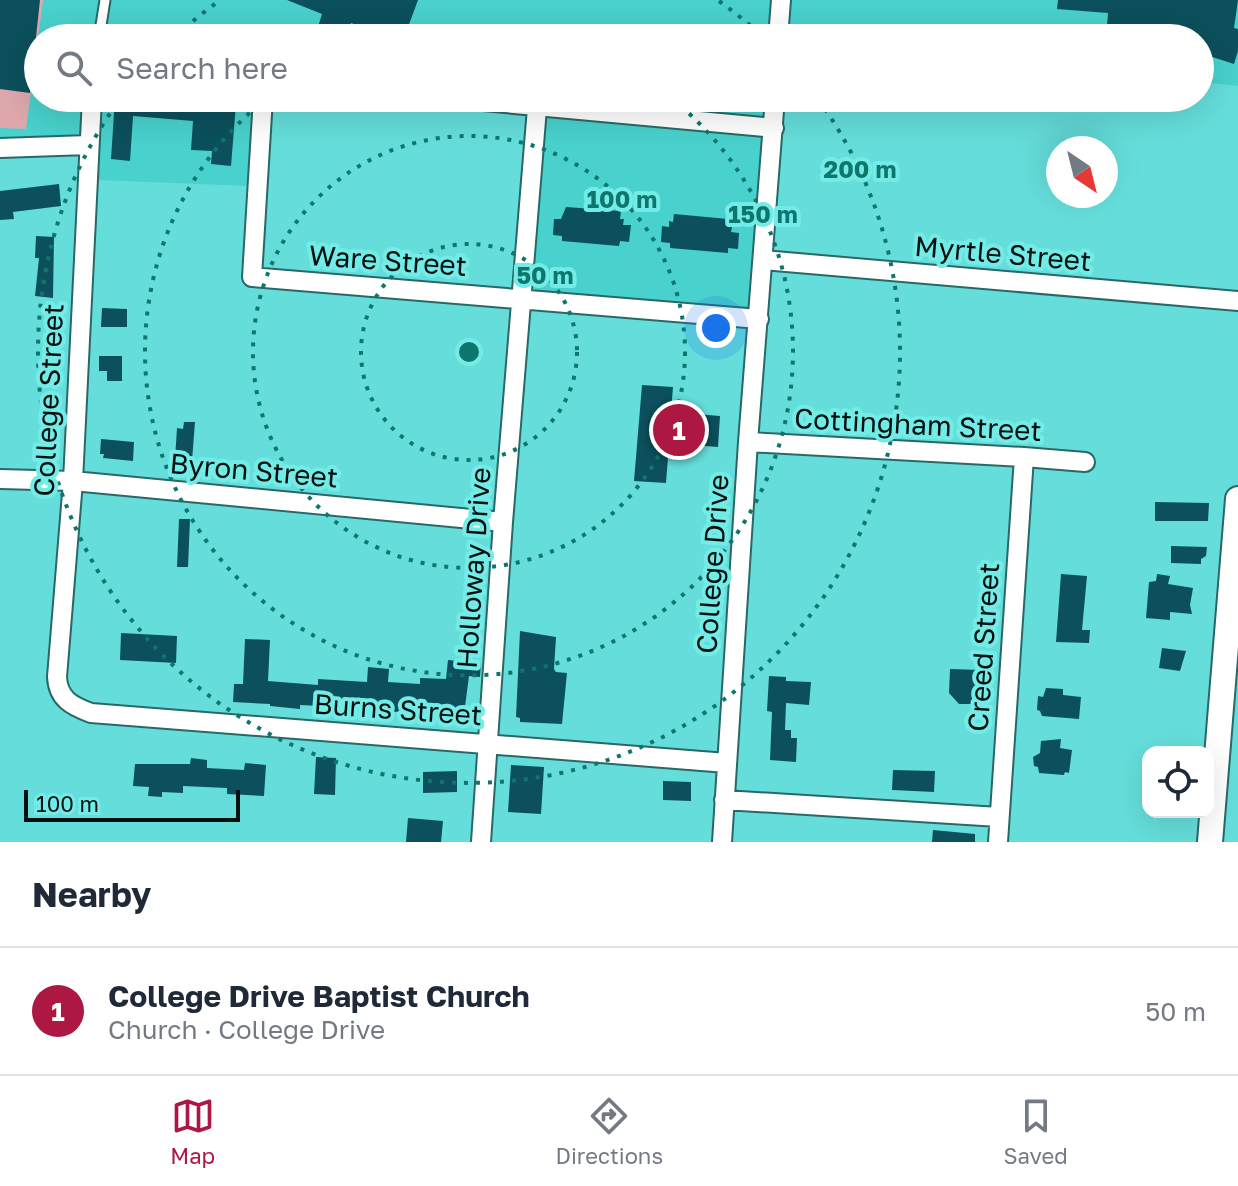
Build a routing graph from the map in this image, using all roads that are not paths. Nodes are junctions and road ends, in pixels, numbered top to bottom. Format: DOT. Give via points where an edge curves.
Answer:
graph roads {
  1 [pos="105,0"];
  2 [pos="781,0"];
  3 [pos="101,24"];
  4 [pos="779,24"];
  5 [pos="91,112"];
  6 [pos="262,112"];
  7 [pos="537,112"];
  8 [pos="584,112"];
  9 [pos="775,112"];
  10 [pos="774,128"];
  11 [pos="88,145"];
  12 [pos="0,148"];
  13 [pos="763,260"];
  14 [pos="523,298"];
  15 [pos="1238,301"];
  16 [pos="759,319"];
  17 [pos="748,442"];
  18 [pos="1024,457"];
  19 [pos="1085,462"];
  20 [pos="0,479"];
  21 [pos="73,481"];
  22 [pos="1238,499"];
  23 [pos="503,522"];
  24 [pos="68,702"];
  25 [pos="488,744"];
  26 [pos="727,763"];
  27 [pos="724,800"];
  28 [pos="999,817"];
  29 [pos="481,842"];
  30 [pos="722,842"];
  31 [pos="998,842"];
  32 [pos="1210,842"];
  1 -- 3 [label="lane"];
  2 -- 4 [label="street"];
  5 -- 11 [label="street, College Street"];
  6 -- 14 [label="street, Ware Street" via="252,277"];
  7 -- 14 [label="street, Holloway Drive"];
  8 -- 10 [label="street"];
  9 -- 10 [label="street, College Drive"];
  10 -- 13 [label="street, College Drive"];
  11 -- 12 [label="street"];
  11 -- 21 [label="street, College Street"];
  13 -- 15 [label="street, Myrtle Street"];
  13 -- 16 [label="street, College Drive"];
  14 -- 16 [label="street, Ware Street"];
  14 -- 23 [label="street, Holloway Drive"];
  16 -- 17 [label="street, College Drive"];
  17 -- 18 [label="street, Cottingham Street"];
  17 -- 26 [label="street, College Drive"];
  18 -- 19 [label="street, Cottingham Street"];
  18 -- 28 [label="street, Creed Street"];
  20 -- 21 [label="street, Byron Street"];
  21 -- 23 [label="street, Byron Street"];
  21 -- 24 [label="street, College Street" via="57,677"];
  22 -- 32 [label="main road"];
  23 -- 25 [label="street, Holloway Drive"];
  24 -- 25 [label="street, Burns Street" via="91,713"];
  25 -- 26 [label="street, Burns Street"];
  25 -- 29 [label="street, Holloway Drive"];
  26 -- 27 [label="street, College Drive"];
  27 -- 28 [label="street"];
  27 -- 30 [label="street, College Drive"];
  28 -- 31 [label="street, Creed Street"];
}
